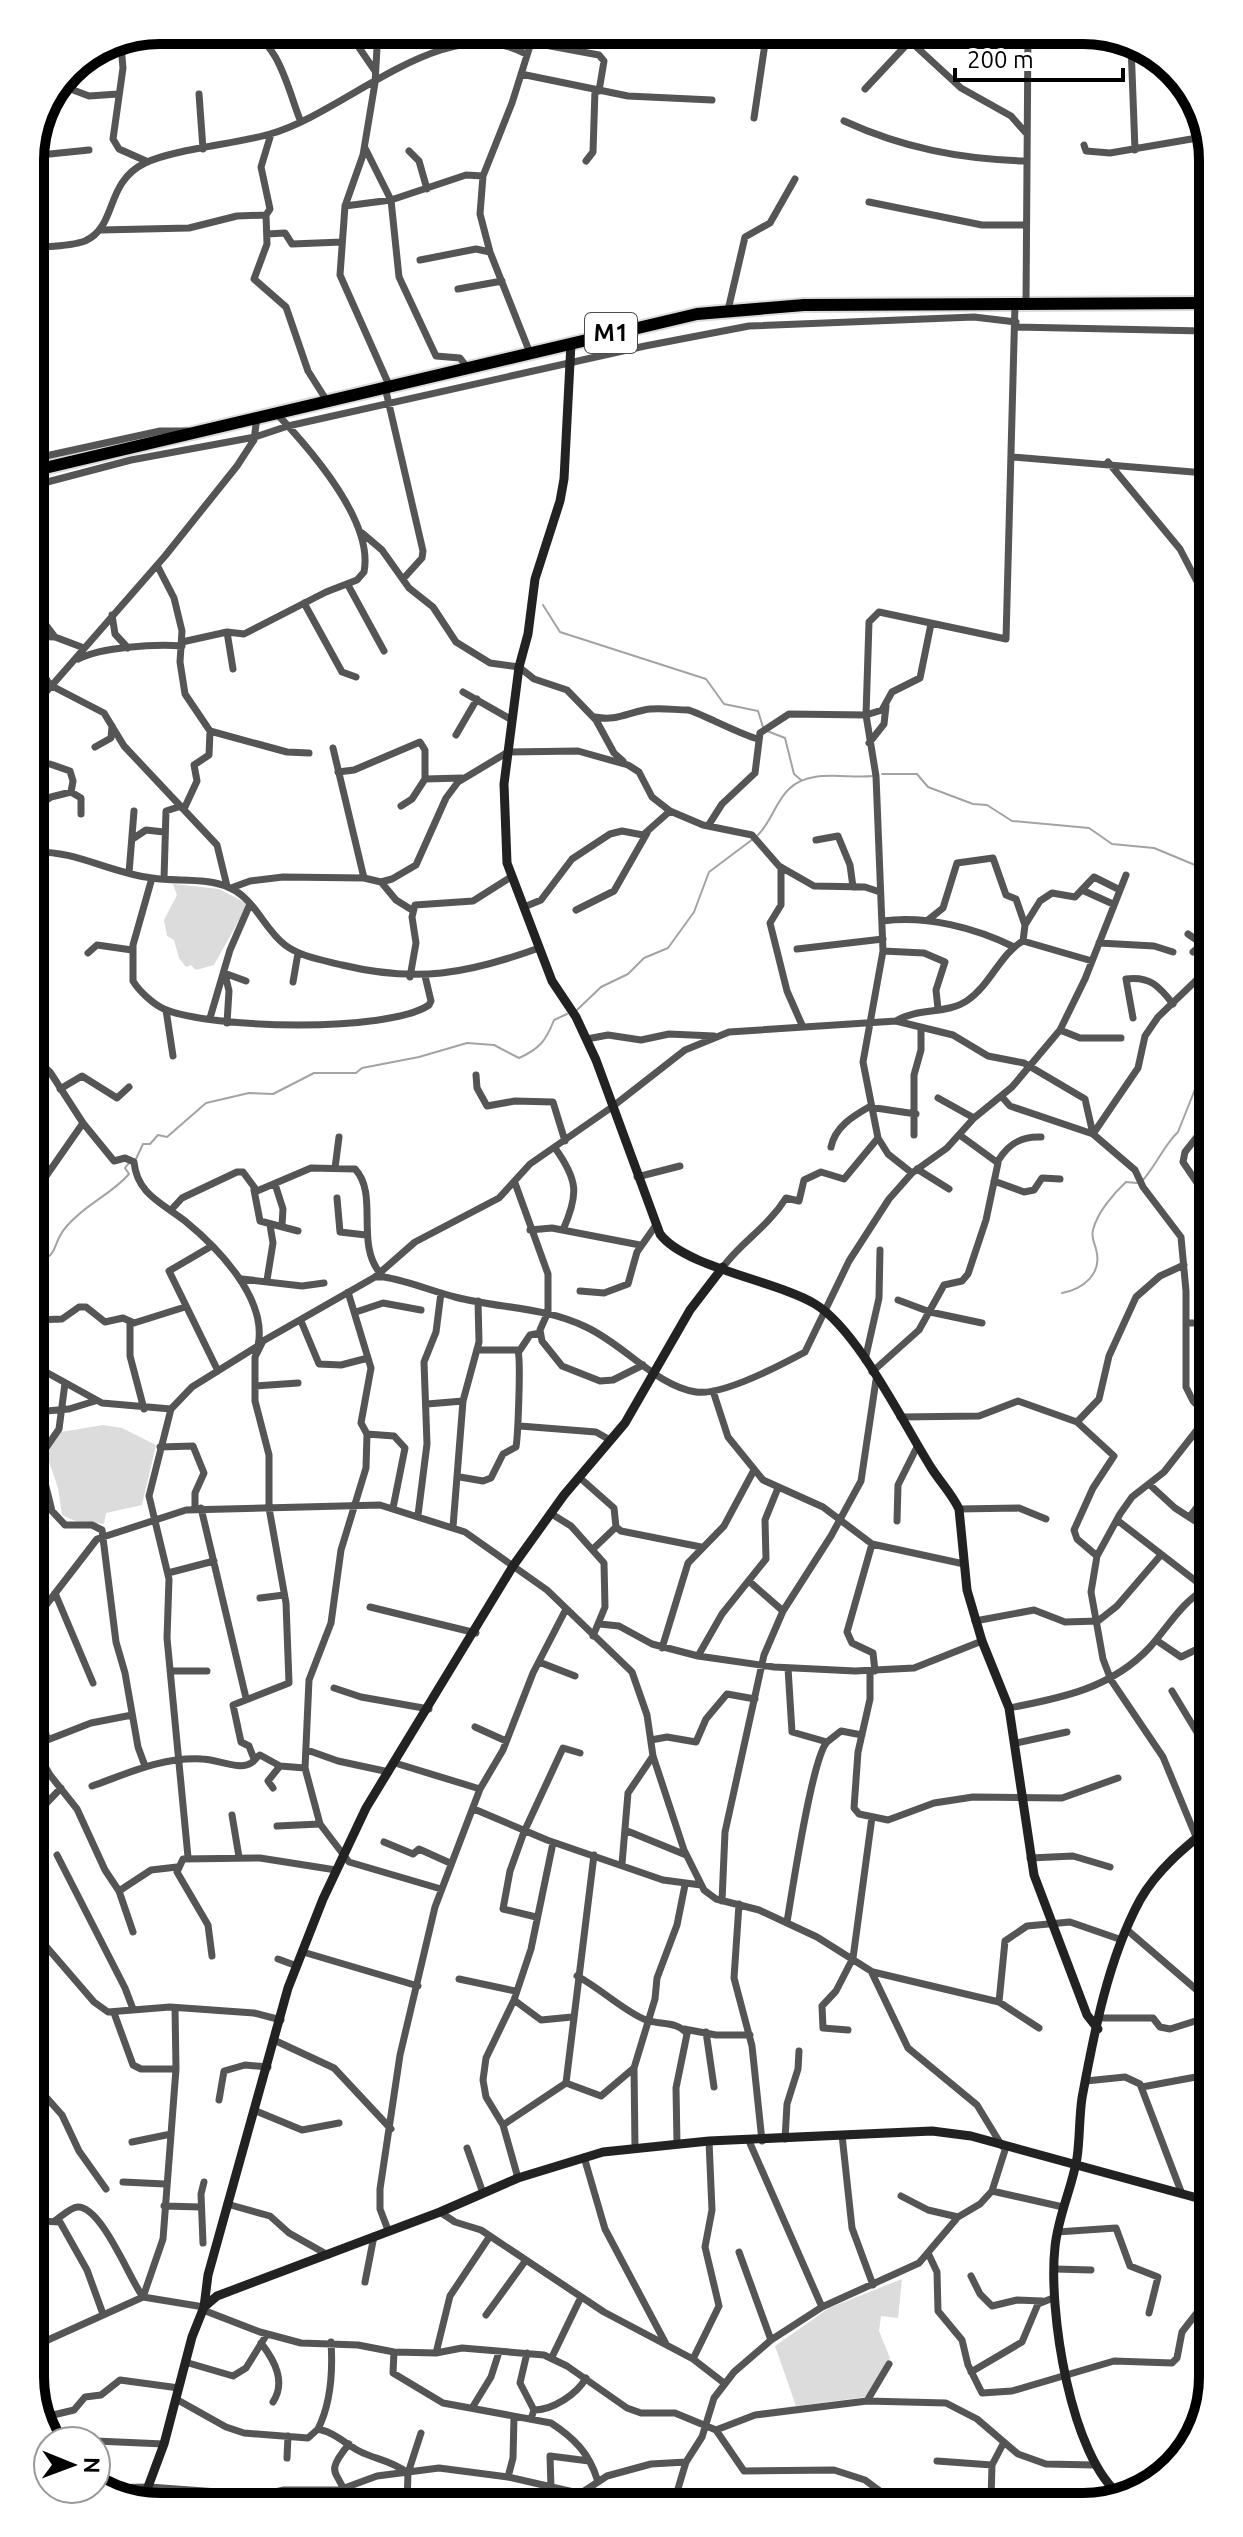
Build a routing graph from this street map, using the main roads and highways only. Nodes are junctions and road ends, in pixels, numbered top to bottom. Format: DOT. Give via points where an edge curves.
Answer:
graph roads {
  1 [pos="1199,303"];
  2 [pos="44,468"];
  1 -- 2 [label="highway, M1" via="728,310 466,366"];
}
